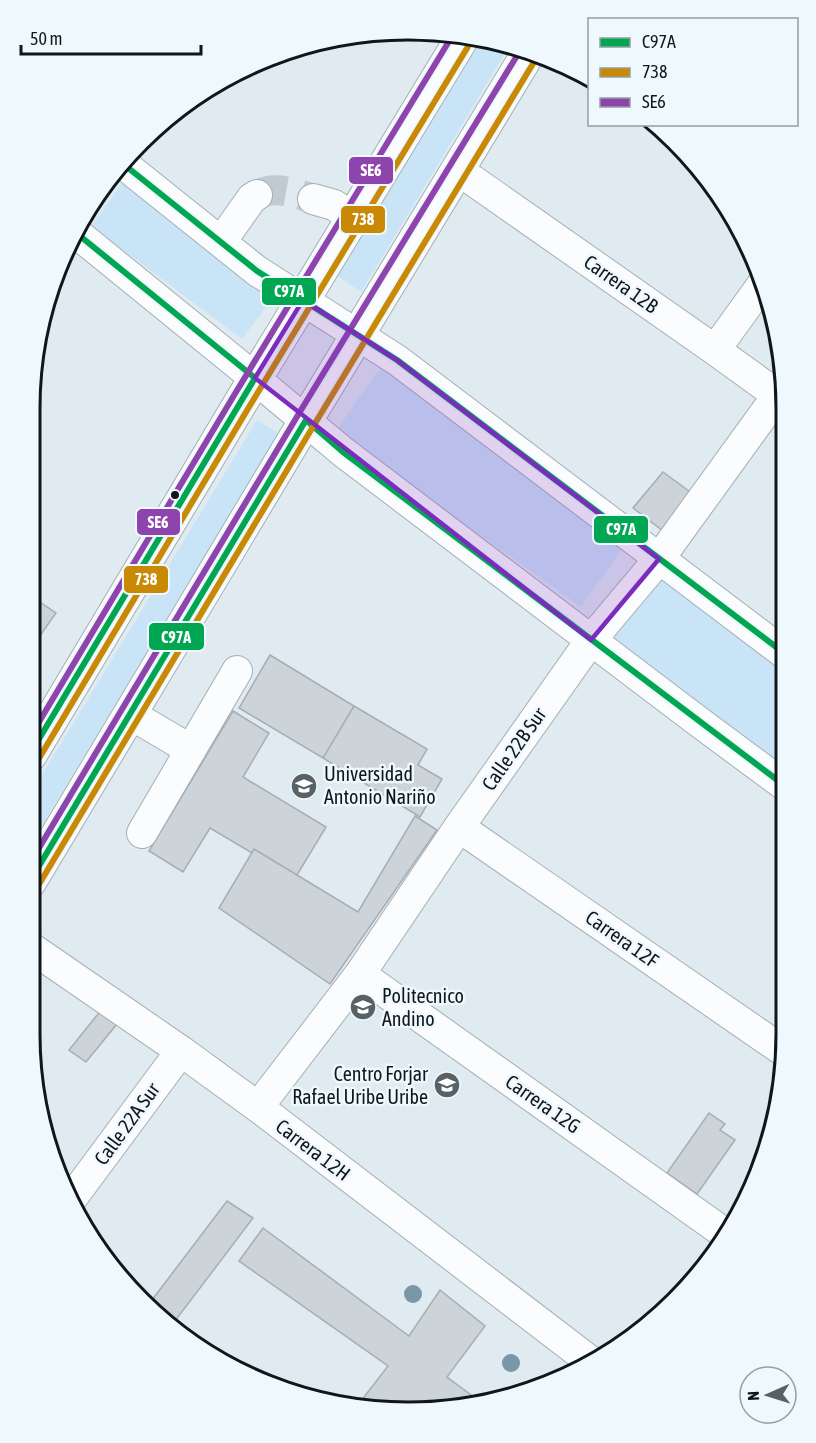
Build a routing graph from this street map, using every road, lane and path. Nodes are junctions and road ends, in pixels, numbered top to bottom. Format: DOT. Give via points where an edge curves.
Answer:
graph roads {
  1 [pos="458,44"];
  2 [pos="524,60"];
  3 [pos="129,169"];
  4 [pos="458,170"];
  5 [pos="257,195"];
  6 [pos="313,198"];
  7 [pos="353,218"];
  8 [pos="82,238"];
  9 [pos="221,242"];
  10 [pos="757,292"];
  11 [pos="303,300"];
  12 [pos="357,335"];
  13 [pos="715,350"];
  14 [pos="255,378"];
  15 [pos="775,394"];
  16 [pos="776,403"];
  17 [pos="306,420"];
  18 [pos="659,559"];
  19 [pos="591,640"];
  20 [pos="776,646"];
  21 [pos="237,671"];
  22 [pos="130,714"];
  23 [pos="40,738"];
  24 [pos="191,750"];
  25 [pos="776,779"];
  26 [pos="459,827"];
  27 [pos="142,833"];
  28 [pos="40,864"];
  29 [pos="40,954"];
  30 [pos="360,974"];
  31 [pos="776,1045"];
  32 [pos="181,1051"];
  33 [pos="258,1107"];
  34 [pos="76,1193"];
  35 [pos="719,1230"];
  36 [pos="585,1357"];
  1 -- 7 [label="main road"];
  2 -- 4 [label="main road"];
  3 -- 9 [label="street"];
  4 -- 12 [label="main road"];
  4 -- 13 [label="street, Carrera 12B"];
  5 -- 9 [label="street"];
  6 -- 7 [label="street" via="334,205"];
  7 -- 11 [label="main road"];
  8 -- 14 [label="street"];
  9 -- 11 [label="street"];
  10 -- 13 [label="street"];
  11 -- 12 [label="street"];
  11 -- 14 [label="main road"];
  12 -- 17 [label="main road"];
  12 -- 18 [label="street" via="396,360"];
  13 -- 15 [label="street, Carrera 12B"];
  14 -- 17 [label="street"];
  14 -- 23 [label="main road"];
  16 -- 18 [label="street, Calle 22B Sur"];
  17 -- 19 [label="street"];
  17 -- 22 [label="main road"];
  18 -- 19 [label="street, Calle 22B Sur"];
  18 -- 20 [label="street"];
  19 -- 25 [label="street"];
  19 -- 26 [label="street, Calle 22B Sur"];
  21 -- 24 [label="street"];
  22 -- 24 [label="street"];
  22 -- 28 [label="main road"];
  24 -- 27 [label="street"];
  26 -- 30 [label="street, Calle 22B Sur"];
  26 -- 31 [label="street, Carrera 12F"];
  29 -- 32 [label="street, Carrera 12H"];
  30 -- 33 [label="street, Calle 22B Sur"];
  30 -- 35 [label="street, Carrera 12G"];
  32 -- 33 [label="street, Carrera 12H"];
  32 -- 34 [label="street, Calle 22A Sur"];
  33 -- 36 [label="street, Carrera 12H"];
}
